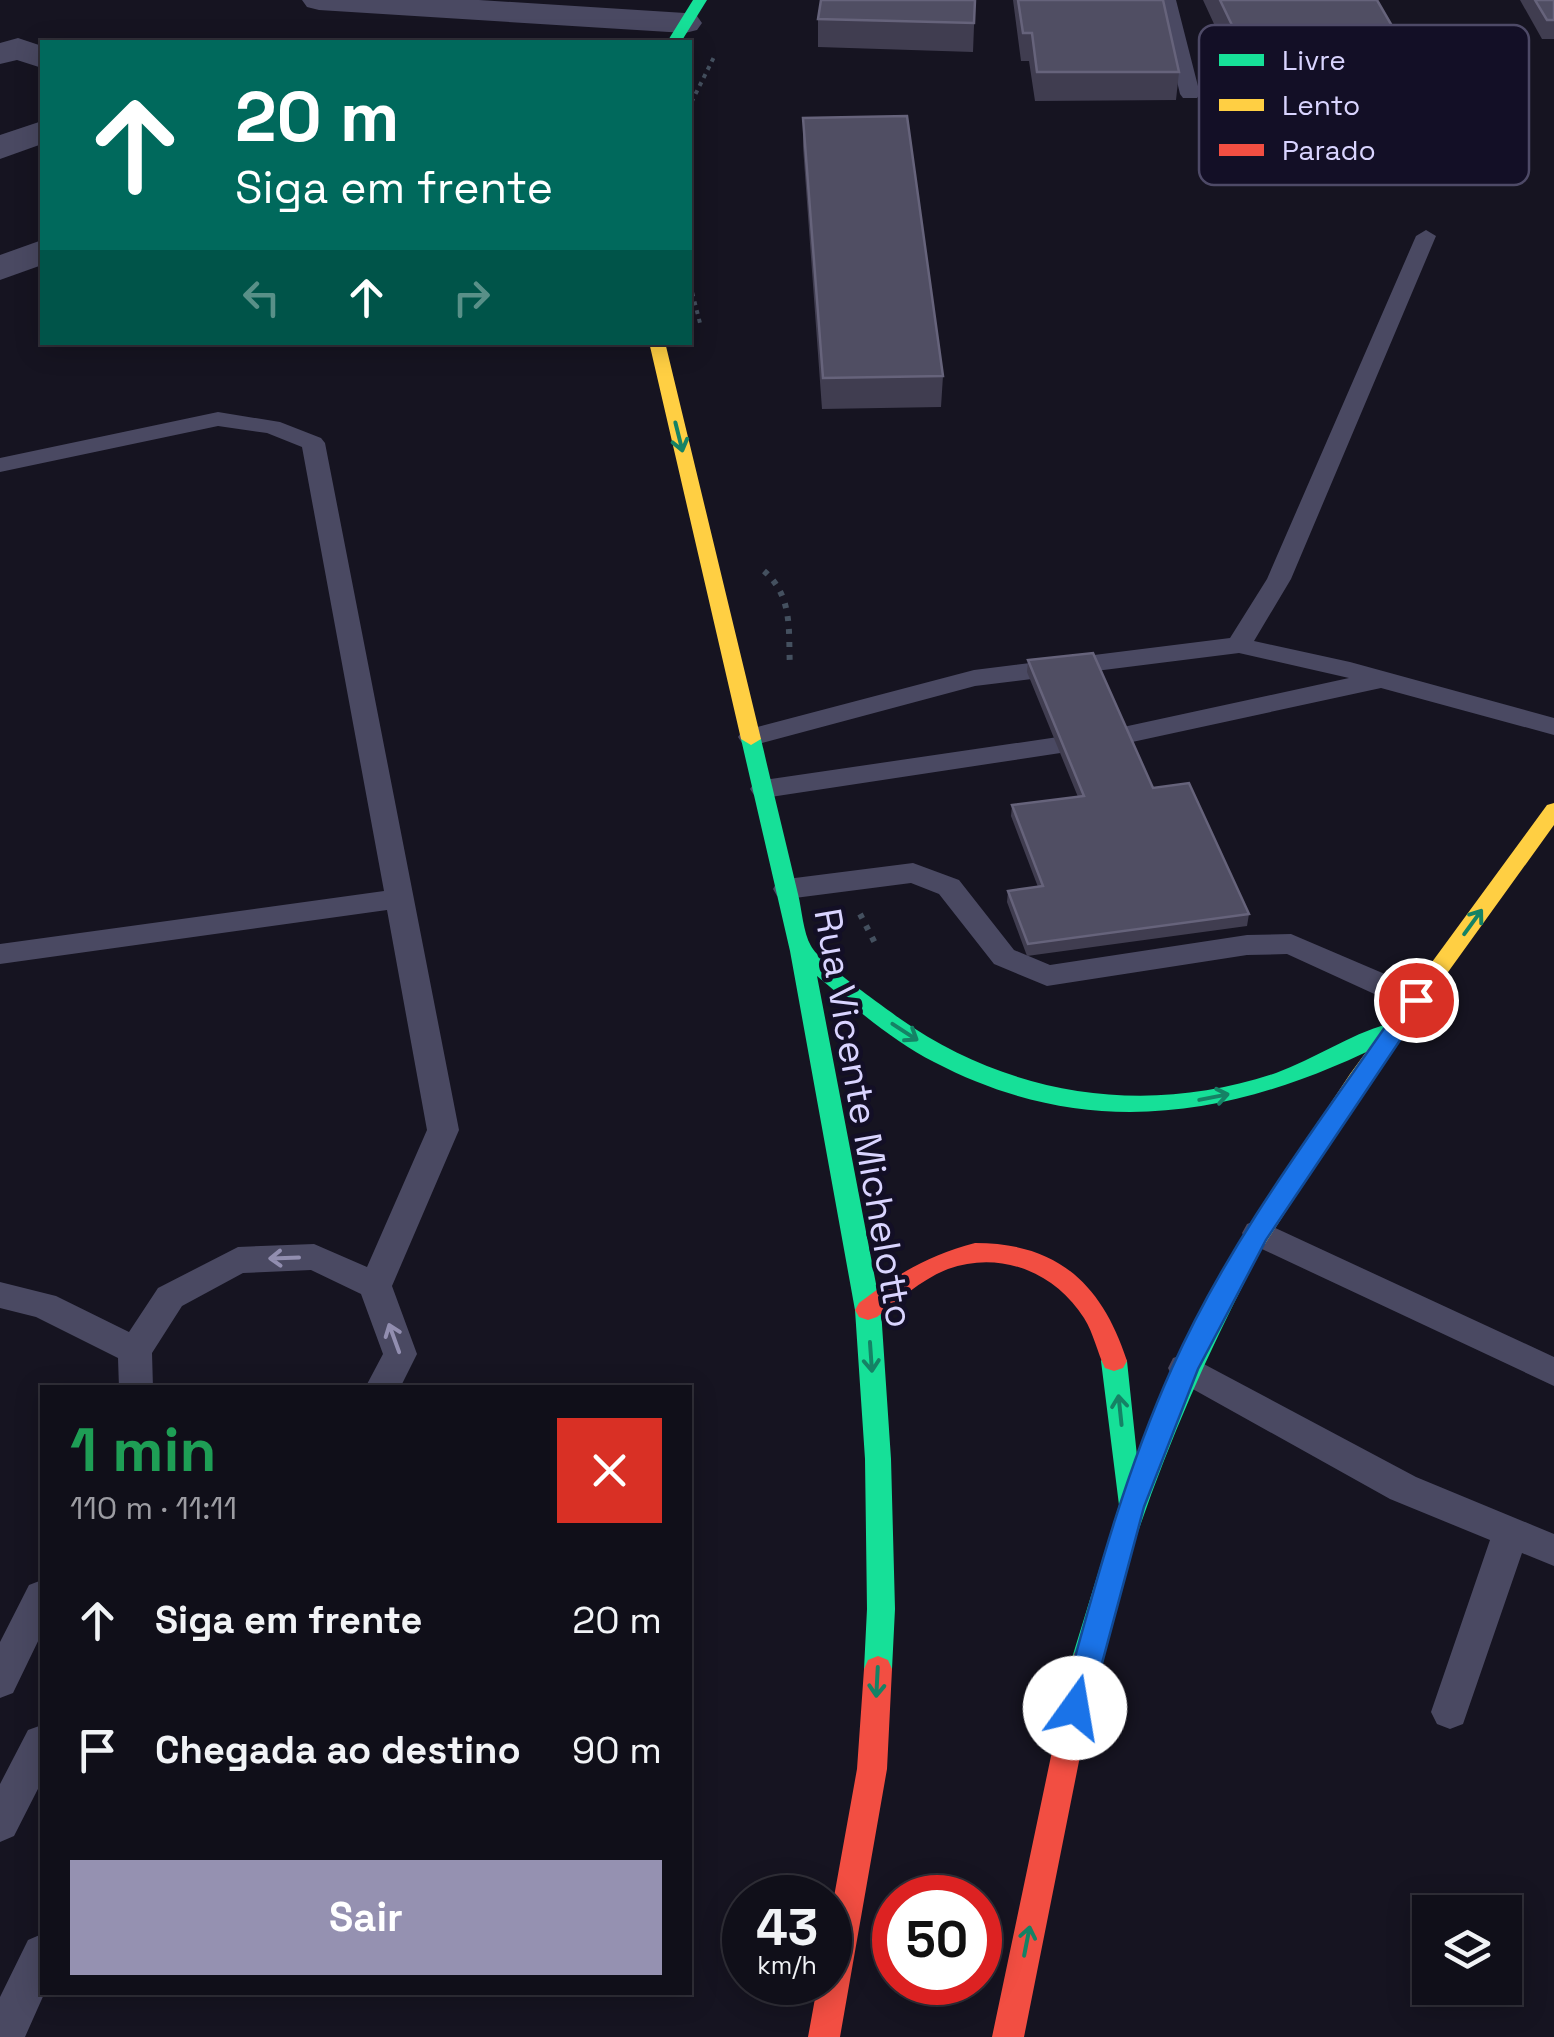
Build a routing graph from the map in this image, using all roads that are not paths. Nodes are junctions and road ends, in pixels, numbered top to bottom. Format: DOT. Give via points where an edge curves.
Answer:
graph roads {
  1 [pos="319,0"];
  2 [pos="1167,0"];
  3 [pos="686,22"];
  4 [pos="1190,94"];
  5 [pos="40,133"];
  6 [pos="0,148"];
  7 [pos="1426,236"];
  8 [pos="40,253"];
  9 [pos="0,268"];
  10 [pos="657,345"];
  11 [pos="0,465"];
  12 [pos="1239,646"];
  13 [pos="1383,680"];
  14 [pos="1554,727"];
  15 [pos="1123,736"];
  16 [pos="752,737"];
  17 [pos="1058,746"];
  18 [pos="764,789"];
  19 [pos="1554,810"];
  20 [pos="786,889"];
  21 [pos="399,899"];
  22 [pos="800,952"];
  23 [pos="0,954"];
  24 [pos="1416,1000"];
  25 [pos="1394,1029"];
  26 [pos="1258,1233"];
  27 [pos="375,1286"];
  28 [pos="0,1295"];
  29 [pos="868,1310"];
  30 [pos="134,1351"];
  31 [pos="1185,1368"];
  32 [pos="1554,1372"];
  33 [pos="136,1385"];
  34 [pos="384,1385"];
  35 [pos="1130,1507"];
  36 [pos="1511,1532"];
  37 [pos="1554,1550"];
  38 [pos="40,1600"];
  39 [pos="0,1682"];
  40 [pos="1450,1712"];
  41 [pos="40,1747"];
  42 [pos="0,1824"];
  43 [pos="40,1958"];
  44 [pos="3,2037"];
  45 [pos="824,2037"];
  46 [pos="1008,2037"];
  1 -- 3 [label="street"];
  2 -- 4 [label="lane"];
  5 -- 6 [label="street"];
  7 -- 12 [label="lane" via="1279,580"];
  8 -- 9 [label="street"];
  10 -- 16 [label="main road, Rua Vicente Michelotto, one-way"];
  11 -- 21 [label="lane" via="218,418 272,427 313,443"];
  12 -- 13 [label="lane"];
  12 -- 16 [label="lane" via="974,678"];
  13 -- 14 [label="lane"];
  13 -- 15 [label="lane"];
  16 -- 18 [label="main road, Rua Vicente Michelotto"];
  17 -- 18 [label="lane"];
  18 -- 20 [label="main road, Rua Vicente Michelotto"];
  24 -- 19 [label="main road, one-way"];
  20 -- 22 [label="main road, Rua Vicente Michelotto"];
  20 -- 24 [label="lane" via="914,873 949,887 1004,957 1046,976 1247,944 1290,944"];
  21 -- 23 [label="lane"];
  21 -- 27 [label="lane" via="443,1130"];
  22 -- 25 [label="main road, one-way" via="944,1058 1019,1090 1105,1104 1184,1104 1265,1087 1322,1068"];
  22 -- 29 [label="main road, Rua Vicente Michelotto"];
  24 -- 25 [label="main road"];
  25 -- 26 [label="main road"];
  26 -- 31 [label="main road"];
  26 -- 32 [label="lane"];
  27 -- 30 [label="lane, one-way" via="314,1256 238,1260 170,1297"];
  34 -- 27 [label="lane, one-way" via="400,1354"];
  28 -- 30 [label="lane" via="44,1306"];
  35 -- 29 [label="main road, one-way" via="1106,1331 1087,1294 1057,1269 1020,1255 947,1258"];
  29 -- 45 [label="main road, Rua Vicente Michelotto, one-way" via="881,1609 872,1769"];
  30 -- 33 [label="lane"];
  31 -- 35 [label="main road"];
  31 -- 36 [label="lane" via="1403,1488"];
  46 -- 35 [label="main road, one-way" via="1067,1744"];
  36 -- 37 [label="lane"];
  36 -- 40 [label="lane"];
  38 -- 39 [label="lane"];
  41 -- 42 [label="lane"];
  43 -- 44 [label="lane"];
}
